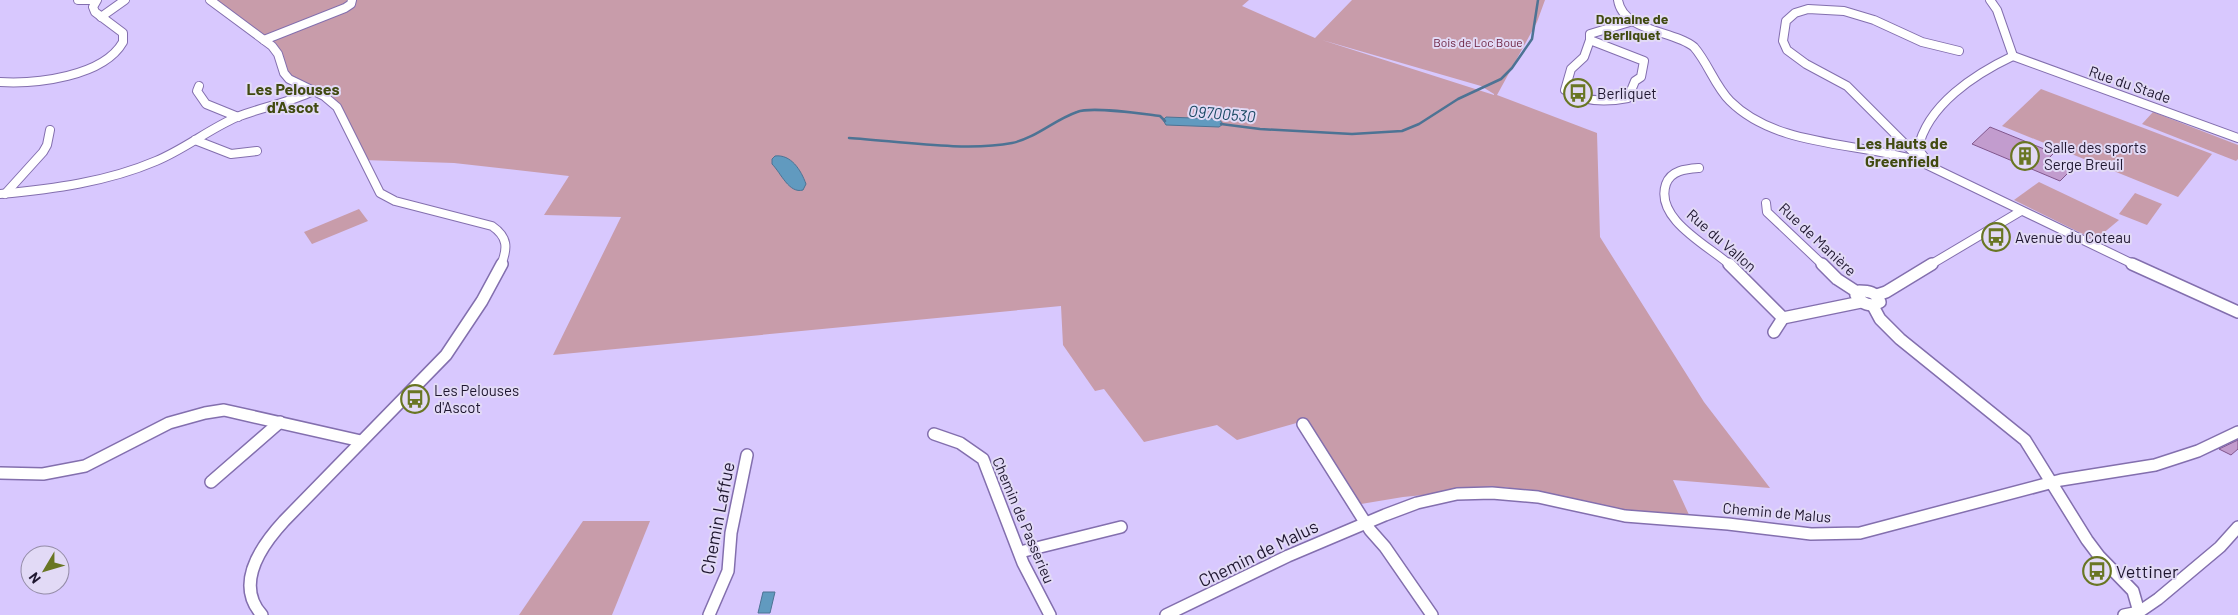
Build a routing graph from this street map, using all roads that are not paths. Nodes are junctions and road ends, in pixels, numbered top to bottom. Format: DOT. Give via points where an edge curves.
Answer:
graph roads {
  1 [pos="78,0"];
  2 [pos="92,0"];
  3 [pos="97,0"];
  4 [pos="125,0"];
  5 [pos="210,0"];
  6 [pos="352,0"];
  7 [pos="1618,0"];
  8 [pos="1990,0"];
  9 [pos="101,17"];
  10 [pos="1633,22"];
  11 [pos="264,40"];
  12 [pos="1590,40"];
  13 [pos="1959,52"];
  14 [pos="2013,56"];
  15 [pos="0,82"];
  16 [pos="199,86"];
  17 [pos="313,91"];
  18 [pos="238,117"];
  19 [pos="50,130"];
  20 [pos="2238,138"];
  21 [pos="195,140"];
  22 [pos="257,152"];
  23 [pos="1931,167"];
  24 [pos="1698,168"];
  25 [pos="3,194"];
  26 [pos="1766,203"];
  27 [pos="2021,212"];
  28 [pos="1857,292"];
  29 [pos="1875,300"];
  30 [pos="1861,302"];
  31 [pos="2238,312"];
  32 [pos="1783,318"];
  33 [pos="1774,332"];
  34 [pos="280,422"];
  35 [pos="1303,424"];
  36 [pos="2238,432"];
  37 [pos="934,434"];
  38 [pos="361,441"];
  39 [pos="747,455"];
  40 [pos="0,473"];
  41 [pos="211,482"];
  42 [pos="2050,483"];
  43 [pos="1366,523"];
  44 [pos="1121,527"];
  45 [pos="2238,527"];
  46 [pos="1020,552"];
  47 [pos="2142,613"];
  48 [pos="262,615"];
  49 [pos="709,615"];
  50 [pos="1050,615"];
  51 [pos="1166,615"];
  52 [pos="1432,615"];
  53 [pos="2124,615"];
  1 -- 2 [label="street"];
  3 -- 9 [label="street" via="93,10"];
  4 -- 9 [label="street"];
  5 -- 11 [label="street"];
  6 -- 11 [label="street" via="345,8"];
  7 -- 10 [label="street" via="1620,9"];
  8 -- 14 [label="street" via="1997,10"];
  9 -- 15 [label="street" via="122,32 124,38 122,45 108,58 56,78 25,83"];
  10 -- 12 [label="street" via="1590,34"];
  10 -- 23 [label="street" via="1692,44 1721,92 1758,120 1808,139 1886,151"];
  11 -- 17 [label="street" via="277,53 286,76"];
  12 -- 12 [label="street" via="1644,61 1641,77 1635,81 1628,98 1585,99 1565,90 1571,69 1584,57"];
  13 -- 23 [label="street" via="1920,41 1847,11 1819,8 1797,11 1787,19 1781,36 1785,48 1798,60 1849,87 1918,158"];
  14 -- 20 [label="street, Rue du Stade"];
  14 -- 23 [label="street" via="1960,91 1930,118 1918,138 1918,149"];
  16 -- 18 [label="street" via="202,100"];
  17 -- 18 [label="street"];
  17 -- 38 [label="street" via="330,100 340,111 380,193 395,201 492,226 502,234 507,248 502,264 457,341"];
  18 -- 21 [label="street"];
  19 -- 25 [label="street" via="43,152"];
  21 -- 22 [label="street" via="231,154"];
  21 -- 25 [label="street" via="158,160 121,173 54,189"];
  23 -- 27 [label="street"];
  24 -- 32 [label="street, Rue du Vallon" via="1679,169 1668,179 1664,189 1667,210"];
  26 -- 28 [label="street, Rue de Manière" via="1767,212 1837,279"];
  27 -- 29 [label="street"];
  27 -- 31 [label="street"];
  28 -- 29 [label="street" via="1866,290"];
  28 -- 30 [label="street"];
  29 -- 30 [label="street"];
  29 -- 42 [label="street" via="1880,319 1900,338 2025,440"];
  30 -- 32 [label="street"];
  32 -- 33 [label="street"];
  34 -- 38 [label="street"];
  34 -- 40 [label="street" via="224,410 206,411 165,424 72,470 36,476"];
  34 -- 41 [label="street"];
  35 -- 43 [label="street"];
  36 -- 42 [label="street, Chemin de Malus" via="2154,465"];
  37 -- 46 [label="street, Chemin de Passerieu" via="971,447 983,459"];
  38 -- 48 [label="street" via="272,535 253,565 249,593"];
  39 -- 49 [label="street, Chemin Laffue" via="731,533 728,570"];
  42 -- 43 [label="street, Chemin de Malus" via="1860,532 1811,534 1680,522 1626,516 1538,497 1492,493 1457,494 1417,503"];
  42 -- 47 [label="street" via="2099,556 2132,591"];
  43 -- 51 [label="street, Chemin de Malus" via="1288,556"];
  43 -- 52 [label="street"];
  44 -- 46 [label="street"];
  45 -- 47 [label="street" via="2220,547"];
  46 -- 50 [label="street, Chemin de Passerieu" via="1037,594"];
  47 -- 53 [label="street"];
}
